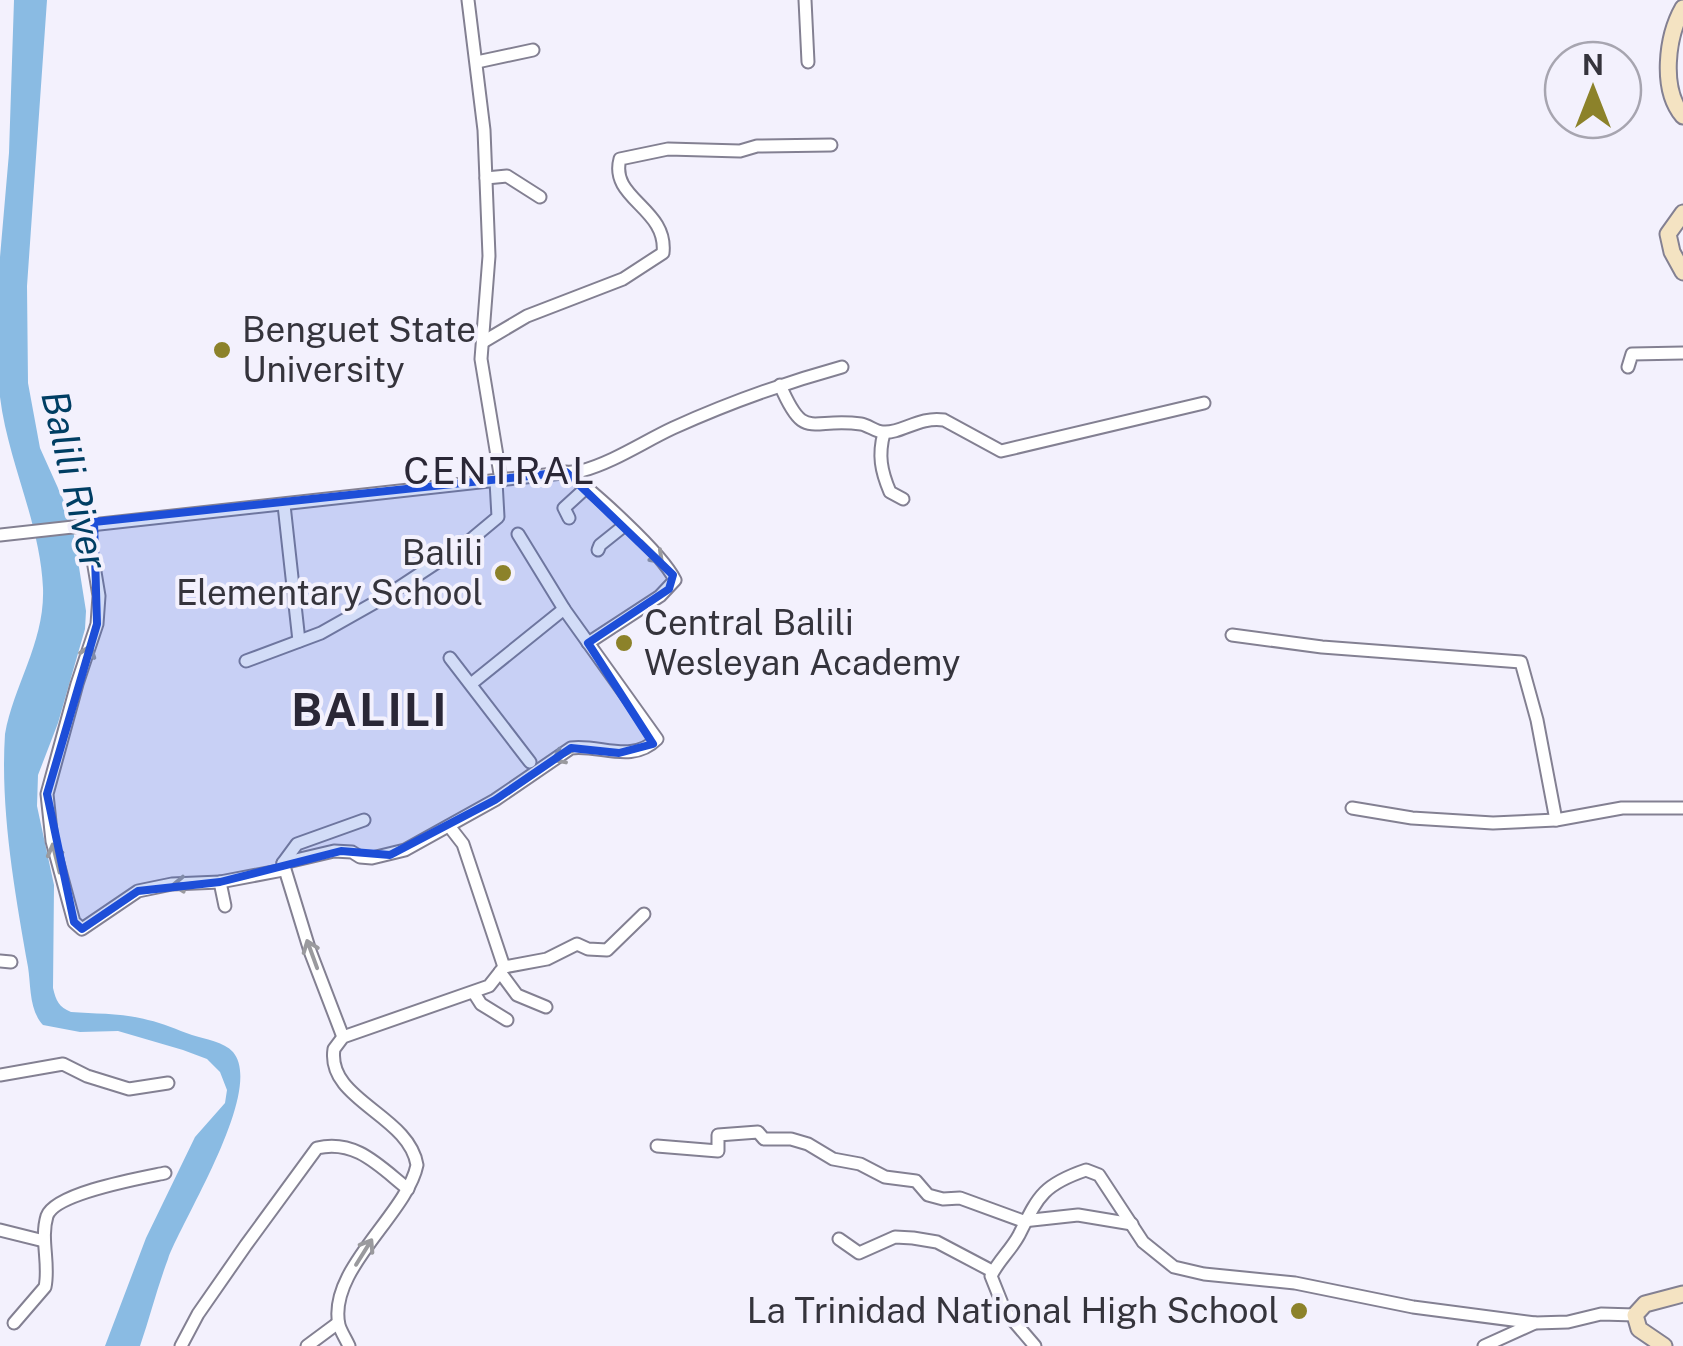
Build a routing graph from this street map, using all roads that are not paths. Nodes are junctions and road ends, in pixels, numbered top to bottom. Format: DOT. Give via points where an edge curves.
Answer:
graph roads {
  1 [pos="468,0"];
  2 [pos="805,0"];
  3 [pos="1683,8"];
  4 [pos="533,50"];
  5 [pos="477,62"];
  6 [pos="808,62"];
  7 [pos="1683,116"];
  8 [pos="831,145"];
  9 [pos="486,178"];
  10 [pos="540,197"];
  11 [pos="1683,213"];
  12 [pos="1683,272"];
  13 [pos="483,342"];
  14 [pos="1683,352"];
  15 [pos="842,367"];
  16 [pos="1628,367"];
  17 [pos="780,385"];
  18 [pos="1204,403"];
  19 [pos="884,432"];
  20 [pos="566,472"];
  21 [pos="498,480"];
  22 [pos="587,487"];
  23 [pos="903,498"];
  24 [pos="284,505"];
  25 [pos="569,518"];
  26 [pos="90,522"];
  27 [pos="625,526"];
  28 [pos="518,534"];
  29 [pos="0,535"];
  30 [pos="598,550"];
  31 [pos="564,608"];
  32 [pos="1232,635"];
  33 [pos="299,641"];
  34 [pos="588,643"];
  35 [pos="450,658"];
  36 [pos="246,661"];
  37 [pos="471,684"];
  38 [pos="530,762"];
  39 [pos="1352,808"];
  40 [pos="1683,808"];
  41 [pos="364,820"];
  42 [pos="1556,820"];
  43 [pos="449,826"];
  44 [pos="283,866"];
  45 [pos="220,882"];
  46 [pos="225,906"];
  47 [pos="644,914"];
  48 [pos="502,969"];
  49 [pos="474,992"];
  50 [pos="546,1007"];
  51 [pos="507,1020"];
  52 [pos="344,1037"];
  53 [pos="0,1075"];
  54 [pos="168,1083"];
  55 [pos="657,1146"];
  56 [pos="164,1173"];
  57 [pos="408,1189"];
  58 [pos="1023,1221"];
  59 [pos="1132,1224"];
  60 [pos="0,1230"];
  61 [pos="839,1239"];
  62 [pos="44,1241"];
  63 [pos="992,1270"];
  64 [pos="1683,1294"];
  65 [pos="1635,1315"];
  66 [pos="338,1323"];
  67 [pos="1535,1323"];
  68 [pos="14,1324"];
  69 [pos="181,1346"];
  70 [pos="307,1346"];
  71 [pos="349,1346"];
  72 [pos="1035,1346"];
  73 [pos="1484,1346"];
  74 [pos="1664,1346"];
  1 -- 5 [label="street"];
  2 -- 6 [label="street"];
  3 -- 7 [label="main road" via="1671,33 1670,69 1671,94"];
  4 -- 5 [label="street"];
  5 -- 9 [label="street"];
  8 -- 13 [label="street" via="668,149 620,159 625,190 649,211 663,237 663,253 623,279 527,316"];
  9 -- 10 [label="street" via="507,176"];
  9 -- 13 [label="street"];
  11 -- 12 [label="main road" via="1668,234"];
  13 -- 21 [label="street"];
  14 -- 16 [label="street" via="1632,354"];
  15 -- 17 [label="street"];
  17 -- 19 [label="street" via="800,421"];
  17 -- 20 [label="street" via="602,464"];
  18 -- 19 [label="street" via="1008,450 934,418"];
  19 -- 23 [label="street" via="882,470 890,492"];
  20 -- 21 [label="street"];
  20 -- 22 [label="street"];
  21 -- 24 [label="street"];
  21 -- 33 [label="street" via="496,521 383,598"];
  22 -- 25 [label="street" via="564,508"];
  22 -- 27 [label="street"];
  24 -- 26 [label="street"];
  24 -- 33 [label="street"];
  26 -- 29 [label="street"];
  45 -- 26 [label="street, one-way" via="138,891 82,929 70,916 47,794 97,624"];
  27 -- 30 [label="street"];
  27 -- 34 [label="street, one-way" via="674,580"];
  28 -- 31 [label="street"];
  31 -- 34 [label="street"];
  31 -- 37 [label="street"];
  32 -- 42 [label="street" via="1521,662"];
  33 -- 36 [label="street"];
  34 -- 43 [label="street, one-way" via="654,734 646,748 571,748"];
  35 -- 37 [label="street"];
  37 -- 38 [label="street"];
  39 -- 42 [label="street" via="1456,822"];
  40 -- 42 [label="street" via="1622,808"];
  41 -- 44 [label="street" via="298,844"];
  43 -- 44 [label="street" via="390,855 340,851"];
  43 -- 48 [label="street" via="463,844"];
  44 -- 45 [label="street"];
  52 -- 44 [label="street, one-way"];
  45 -- 46 [label="street"];
  47 -- 48 [label="street" via="607,950 577,944"];
  48 -- 49 [label="street"];
  48 -- 50 [label="street" via="517,994"];
  49 -- 51 [label="street"];
  49 -- 52 [label="street"];
  52 -- 57 [label="street" via="332,1057 341,1078 400,1132 415,1156"];
  53 -- 54 [label="street" via="64,1064 129,1089"];
  55 -- 58 [label="street" via="718,1151 718,1135 758,1132 764,1140 808,1144 885,1177 916,1181 928,1195 960,1198"];
  56 -- 62 [label="street" via="58,1204 47,1217"];
  66 -- 57 [label="street, one-way" via="342,1295 362,1253"];
  57 -- 69 [label="street" via="361,1152 340,1144 317,1148 284,1180"];
  58 -- 59 [label="street" via="1078,1215"];
  58 -- 59 [label="street" via="1045,1190 1086,1170 1098,1175"];
  58 -- 63 [label="street"];
  59 -- 67 [label="street" via="1155,1254 1189,1270"];
  60 -- 62 [label="street"];
  61 -- 63 [label="street" via="859,1252 894,1236 938,1242"];
  62 -- 68 [label="street" via="45,1287"];
  63 -- 72 [label="street" via="1005,1312"];
  64 -- 65 [label="main road" via="1645,1304"];
  65 -- 67 [label="street"];
  65 -- 74 [label="main road" via="1639,1330"];
  66 -- 70 [label="street"];
  66 -- 71 [label="street"];
  67 -- 73 [label="street"];
}
